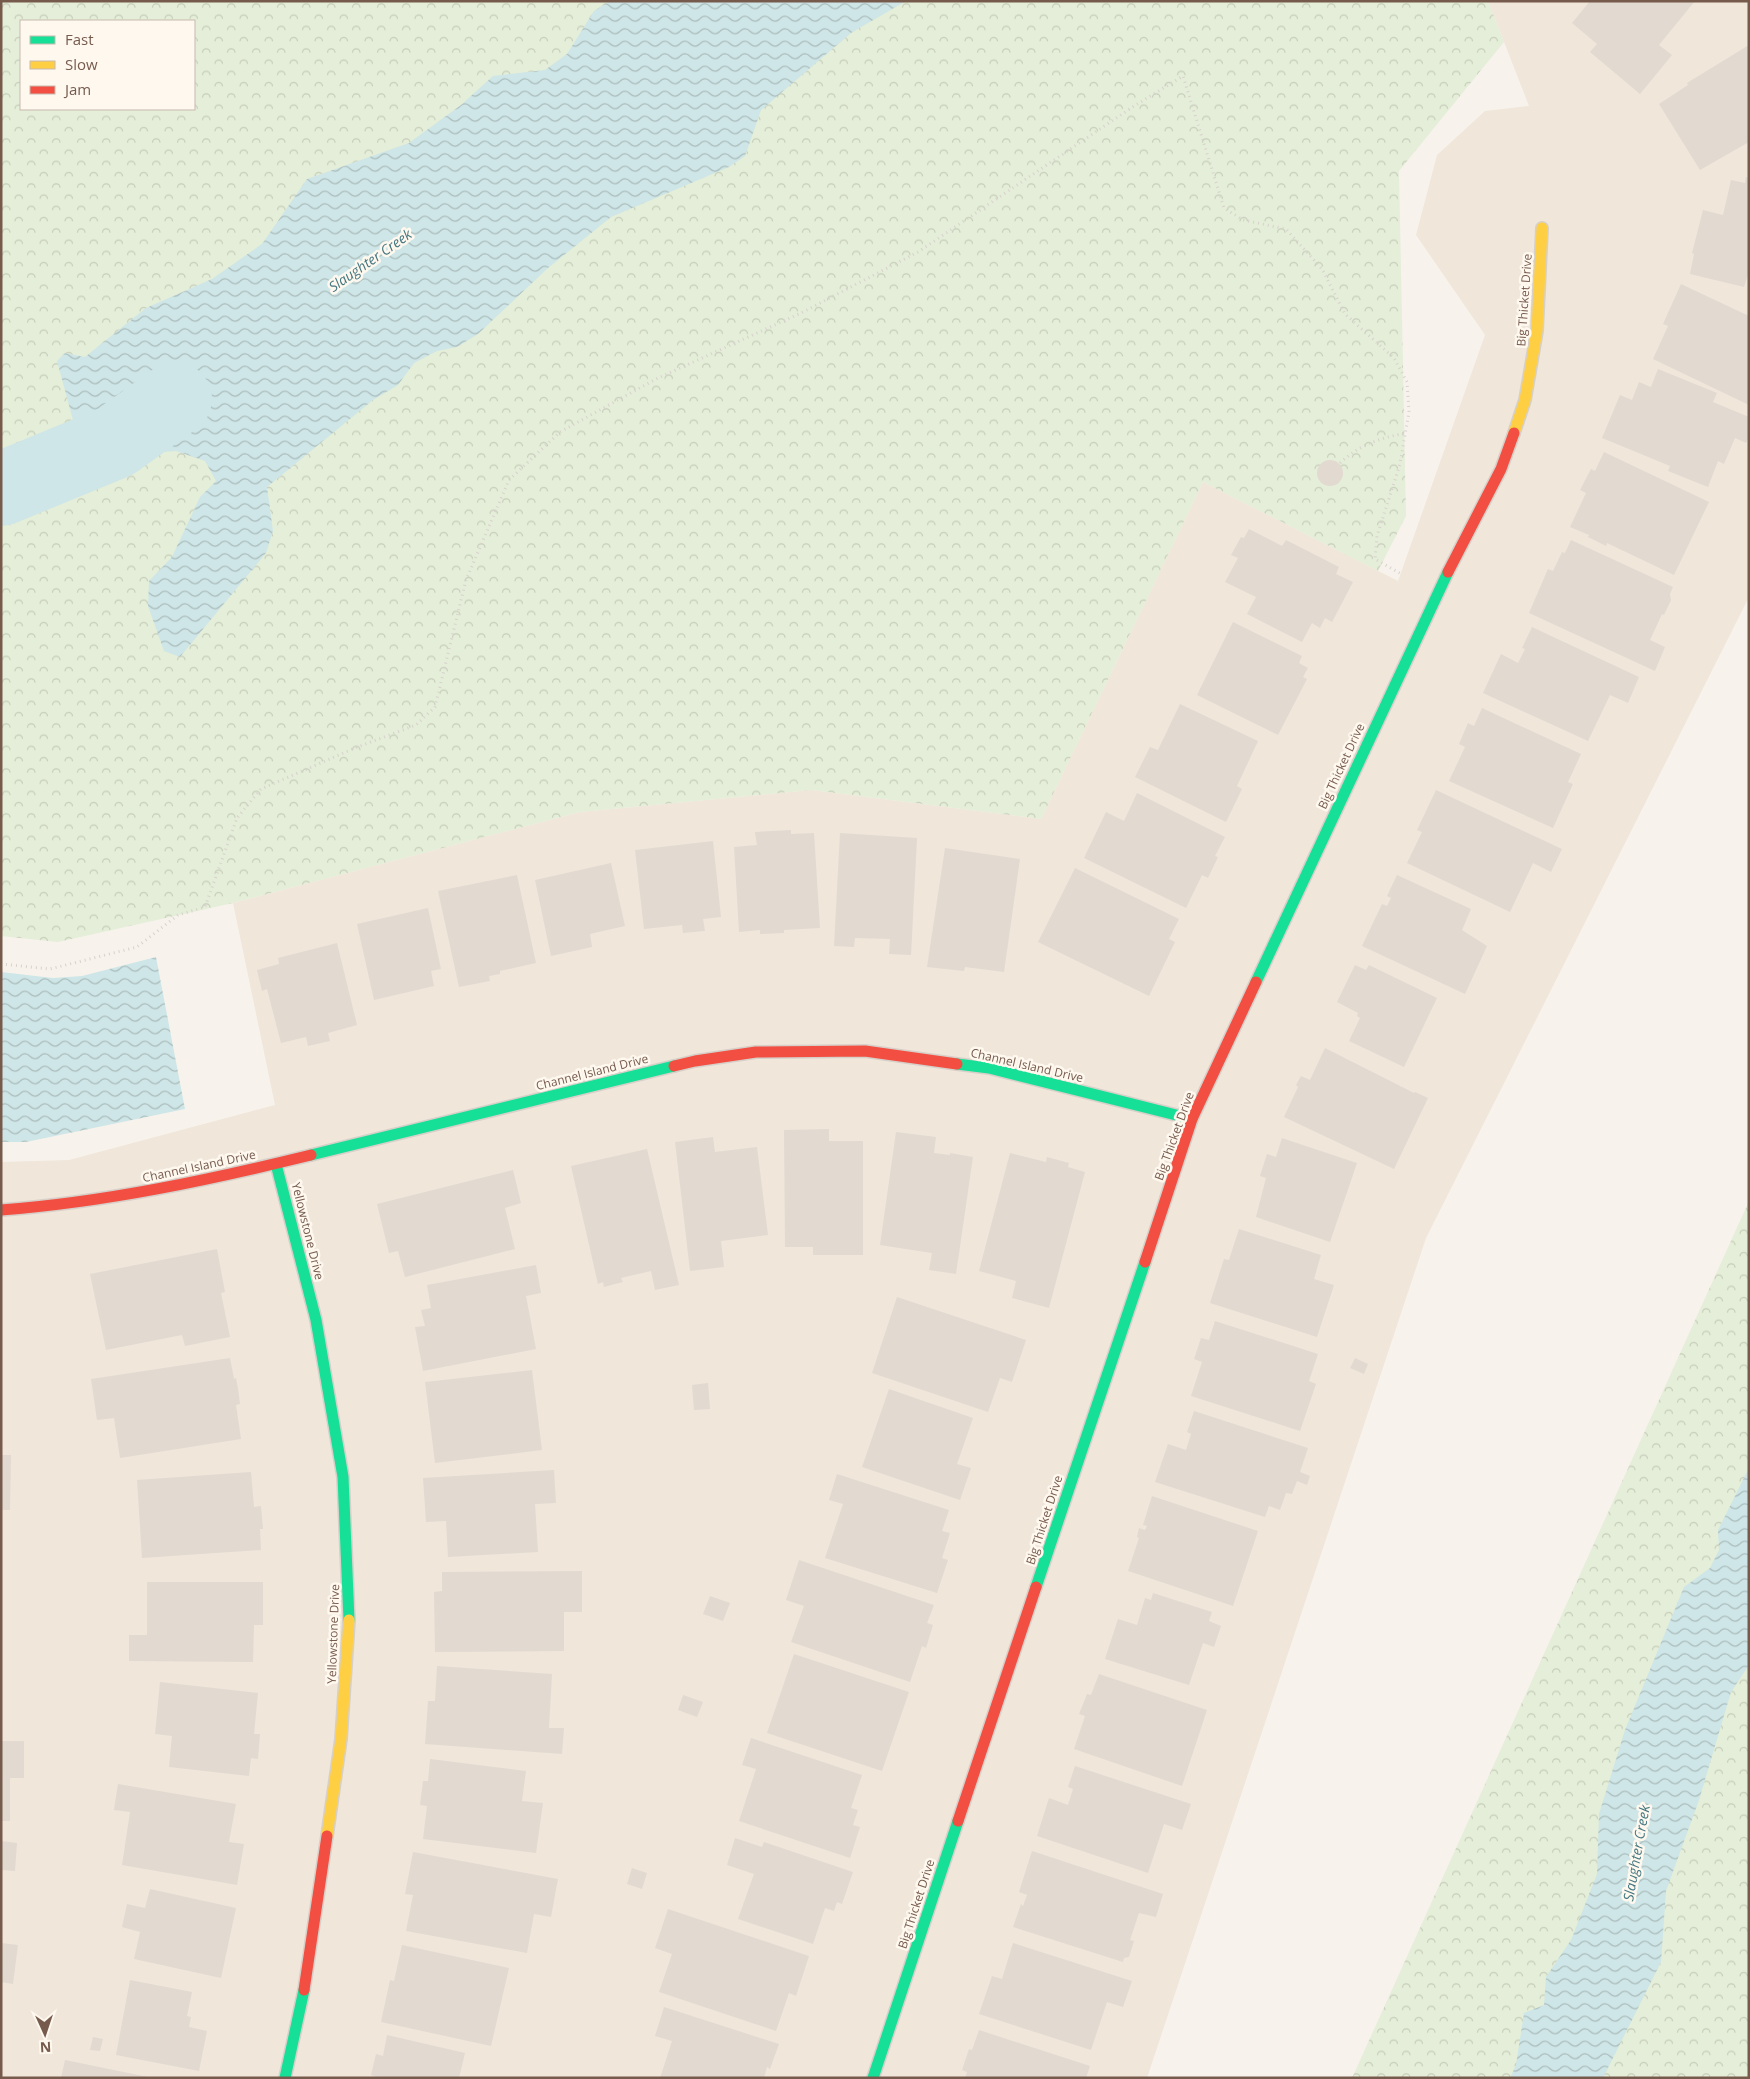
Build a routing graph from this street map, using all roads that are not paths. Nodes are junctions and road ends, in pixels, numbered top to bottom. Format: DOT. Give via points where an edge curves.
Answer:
graph roads {
  1 [pos="1542,228"];
  2 [pos="1192,1119"];
  3 [pos="276,1164"];
  4 [pos="1,1210"];
  5 [pos="285,2078"];
  6 [pos="873,2078"];
  1 -- 2 [label="street, Big Thicket Drive" via="1537,331 1525,400 1501,469 1437,594"];
  2 -- 3 [label="street, Channel Island Drive" via="989,1068 865,1051 756,1052 695,1061"];
  2 -- 6 [label="street, Big Thicket Drive"];
  3 -- 4 [label="street, Channel Island Drive" via="124,1195"];
  3 -- 5 [label="street, Yellowstone Drive" via="316,1320 343,1477 350,1608 341,1739 306,1981"];
}
